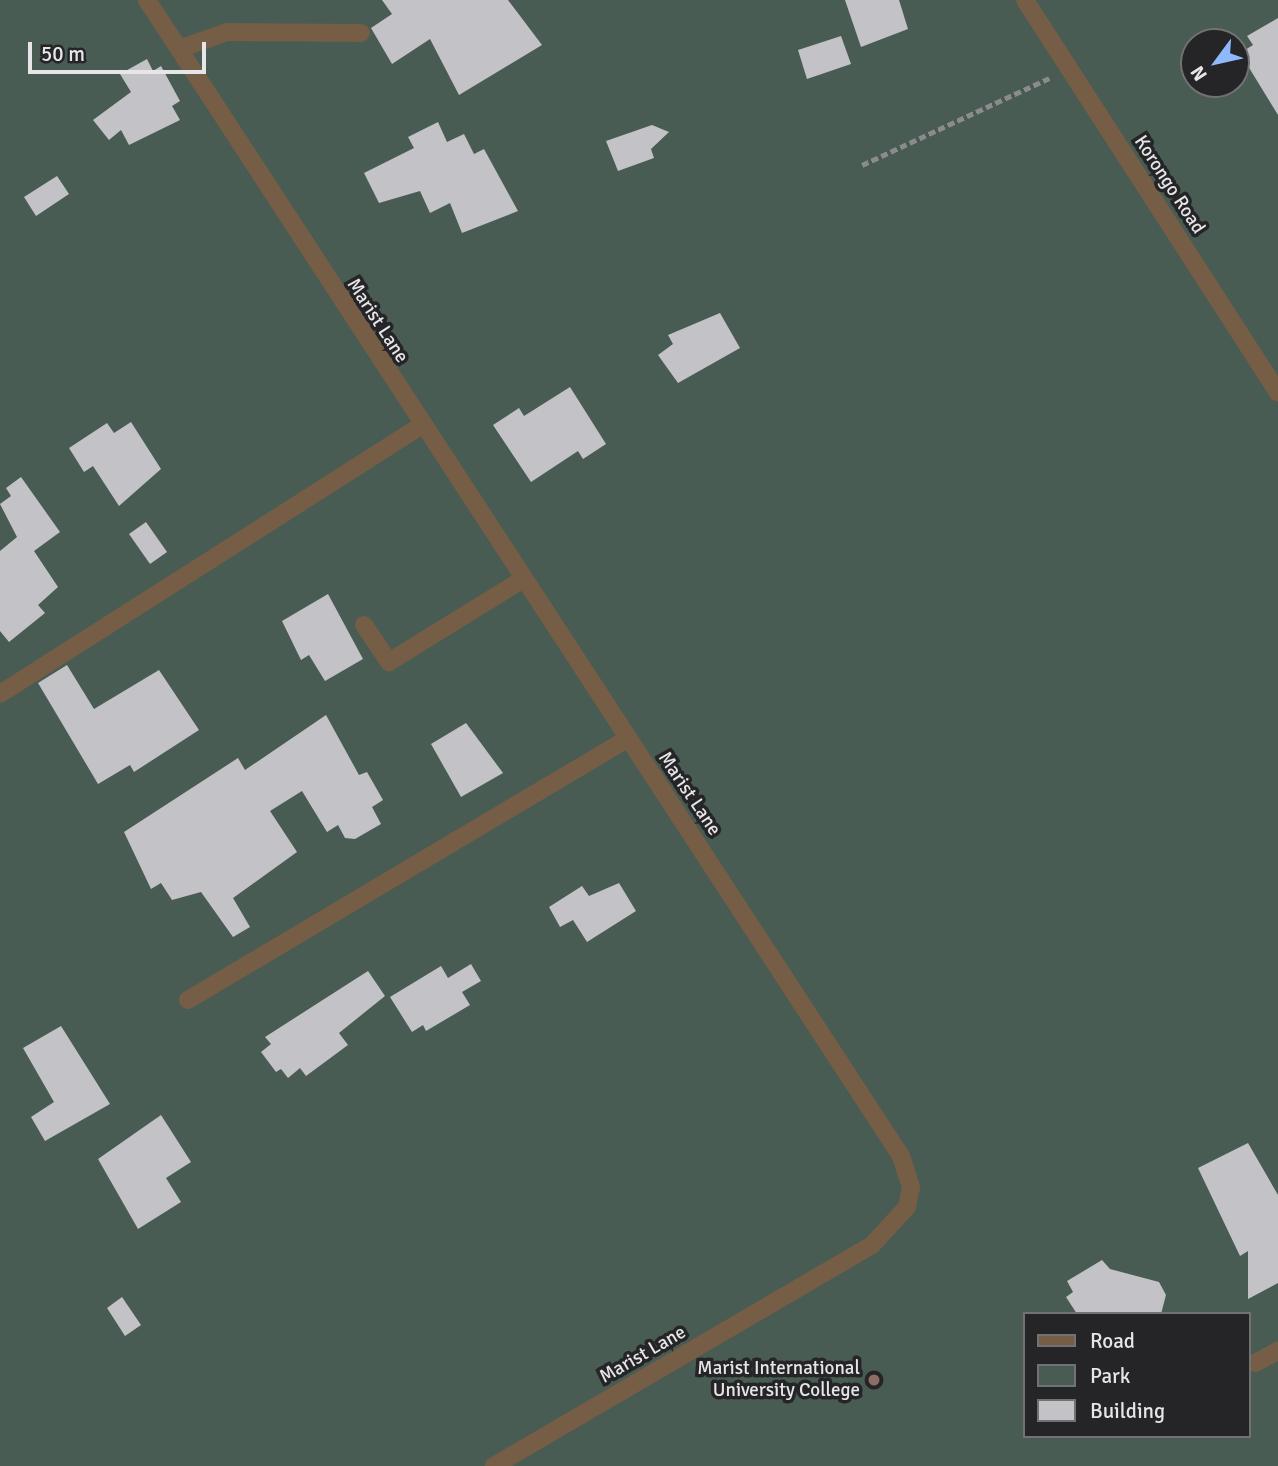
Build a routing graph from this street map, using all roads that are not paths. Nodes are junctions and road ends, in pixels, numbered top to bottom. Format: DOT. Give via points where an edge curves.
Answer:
graph roads {
  1 [pos="147,0"];
  2 [pos="1024,0"];
  3 [pos="361,33"];
  4 [pos="178,50"];
  5 [pos="1278,393"];
  6 [pos="420,426"];
  7 [pos="522,580"];
  8 [pos="364,625"];
  9 [pos="0,694"];
  10 [pos="627,739"];
  11 [pos="188,1000"];
  12 [pos="1278,1352"];
  13 [pos="1255,1363"];
  14 [pos="494,1466"];
  1 -- 4 [label="street, Marist Lane"];
  2 -- 5 [label="street, Korongo Road"];
  3 -- 4 [label="street" via="228,32"];
  4 -- 6 [label="street, Marist Lane"];
  6 -- 7 [label="street, Marist Lane"];
  6 -- 9 [label="street"];
  7 -- 8 [label="street" via="388,662"];
  7 -- 10 [label="street, Marist Lane"];
  10 -- 11 [label="street"];
  10 -- 14 [label="street, Marist Lane" via="901,1156 911,1187 907,1207 872,1245"];
  12 -- 13 [label="street"];
}
